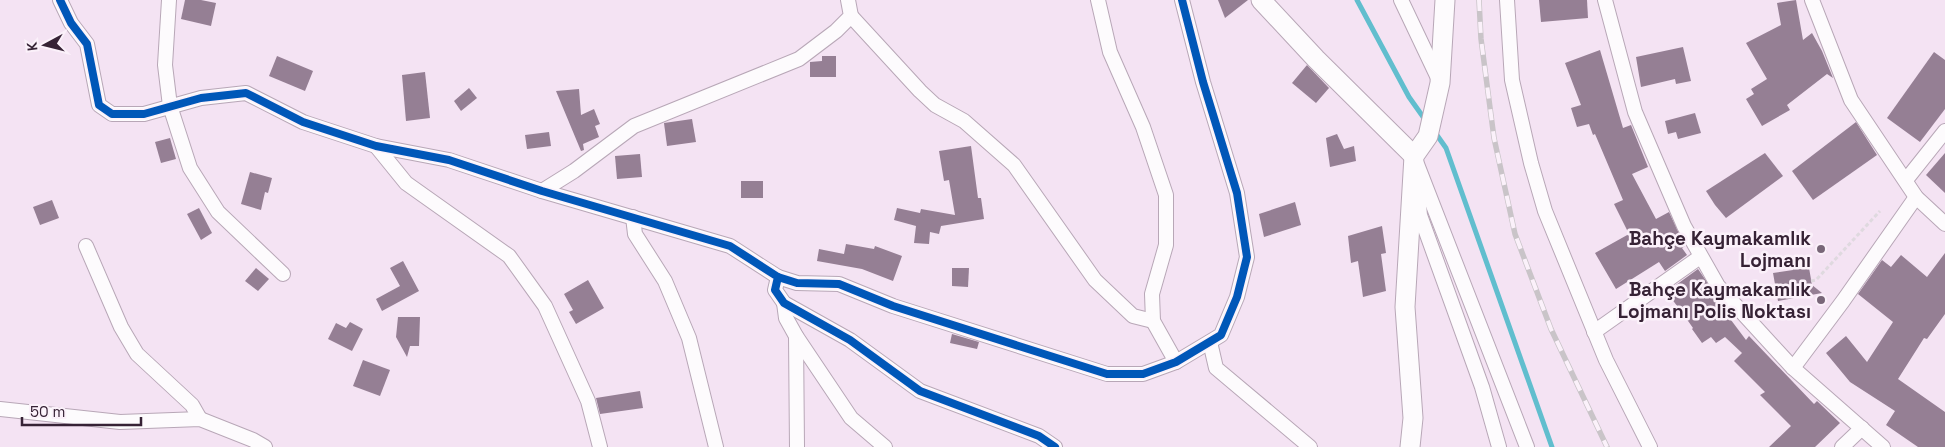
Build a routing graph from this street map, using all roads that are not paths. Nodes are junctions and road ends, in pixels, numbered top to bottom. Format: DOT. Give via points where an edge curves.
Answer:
graph roads {
  1 [pos="60,0"];
  2 [pos="169,0"];
  3 [pos="848,0"];
  4 [pos="1098,0"];
  5 [pos="1182,0"];
  6 [pos="1261,0"];
  7 [pos="1401,0"];
  8 [pos="1445,0"];
  9 [pos="1506,0"];
  10 [pos="1605,0"];
  11 [pos="1812,0"];
  12 [pos="851,16"];
  13 [pos="1439,89"];
  14 [pos="170,106"];
  15 [pos="1945,132"];
  16 [pos="376,146"];
  17 [pos="1414,156"];
  18 [pos="1906,180"];
  19 [pos="542,191"];
  20 [pos="1916,197"];
  21 [pos="633,217"];
  22 [pos="1945,224"];
  23 [pos="86,246"];
  24 [pos="1700,257"];
  25 [pos="283,274"];
  26 [pos="778,277"];
  27 [pos="784,303"];
  28 [pos="1153,321"];
  29 [pos="1594,332"];
  30 [pos="796,336"];
  31 [pos="1210,342"];
  32 [pos="1176,362"];
  33 [pos="1793,368"];
  34 [pos="0,409"];
  35 [pos="200,419"];
  36 [pos="1862,428"];
  37 [pos="265,447"];
  38 [pos="600,447"];
  39 [pos="716,447"];
  40 [pos="797,447"];
  41 [pos="885,447"];
  42 [pos="1055,447"];
  43 [pos="1310,447"];
  44 [pos="1410,447"];
  45 [pos="1499,447"];
  46 [pos="1528,447"];
  47 [pos="1650,447"];
  48 [pos="1842,447"];
  49 [pos="1882,447"];
  1 -- 14 [label="street" via="71,23 87,44 99,105 112,114 144,114"];
  2 -- 14 [label="street" via="165,65"];
  3 -- 12 [label="street"];
  4 -- 28 [label="street" via="1110,52 1143,127 1166,195 1166,245 1152,294"];
  5 -- 31 [label="street" via="1237,192 1247,257 1237,297 1221,335"];
  6 -- 17 [label="street"];
  7 -- 13 [label="street"];
  8 -- 13 [label="street"];
  9 -- 29 [label="street" via="1512,80 1532,163 1545,212"];
  10 -- 24 [label="street" via="1635,112"];
  11 -- 18 [label="street" via="1851,100"];
  12 -- 19 [label="street" via="799,59 634,126"];
  12 -- 28 [label="street" via="935,105 964,121 1014,165 1095,280 1133,316"];
  13 -- 17 [label="street" via="1428,136"];
  14 -- 16 [label="street" via="201,98 246,93 303,122"];
  14 -- 25 [label="street" via="190,168 218,212"];
  15 -- 18 [label="street"];
  16 -- 19 [label="street" via="449,160"];
  16 -- 38 [label="street" via="406,183 509,256 545,306 588,401"];
  17 -- 44 [label="street" via="1405,306 1413,418"];
  17 -- 45 [label="street" via="1420,215 1482,387"];
  17 -- 46 [label="street"];
  18 -- 20 [label="street"];
  19 -- 21 [label="street"];
  20 -- 22 [label="street"];
  20 -- 33 [label="street"];
  21 -- 26 [label="street" via="730,246"];
  21 -- 39 [label="street" via="635,234 665,281 689,338"];
  23 -- 35 [label="street" via="121,327 137,354 192,405"];
  24 -- 29 [label="street"];
  24 -- 33 [label="street" via="1718,286"];
  26 -- 27 [label="street" via="775,290"];
  26 -- 32 [label="street" via="797,283 840,284 893,306 1107,374 1144,374"];
  27 -- 30 [label="street" via="786,318"];
  27 -- 42 [label="street" via="850,340 920,391 1039,436"];
  28 -- 32 [label="street"];
  29 -- 47 [label="street"];
  30 -- 40 [label="street"];
  30 -- 41 [label="street" via="851,418"];
  31 -- 32 [label="street"];
  31 -- 43 [label="street" via="1216,368"];
  33 -- 36 [label="street"];
  34 -- 35 [label="street" via="120,422"];
  35 -- 37 [label="street"];
  36 -- 48 [label="street"];
  36 -- 49 [label="street"];
}
